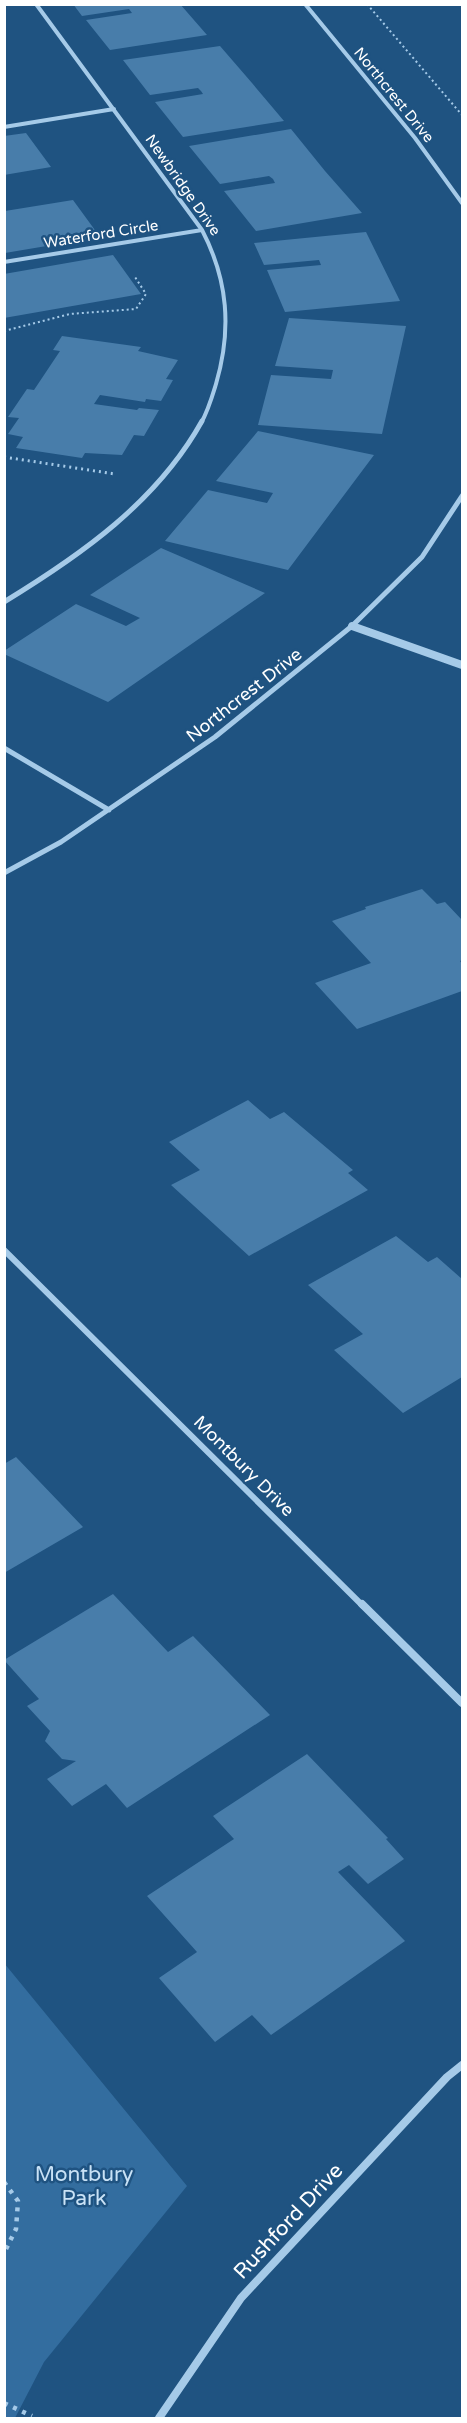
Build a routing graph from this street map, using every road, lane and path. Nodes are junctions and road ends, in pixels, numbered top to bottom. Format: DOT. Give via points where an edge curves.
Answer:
graph roads {
  1 [pos="36,4"];
  2 [pos="305,4"];
  3 [pos="367,4"];
  4 [pos="114,109"];
  5 [pos="462,116"];
  6 [pos="4,127"];
  7 [pos="462,203"];
  8 [pos="202,230"];
  9 [pos="112,245"];
  10 [pos="4,262"];
  11 [pos="4,331"];
  12 [pos="4,457"];
  13 [pos="156,484"];
  14 [pos="462,496"];
  15 [pos="4,602"];
  16 [pos="352,626"];
  17 [pos="462,665"];
  18 [pos="4,748"];
  19 [pos="109,810"];
  20 [pos="4,873"];
  21 [pos="4,1250"];
  22 [pos="462,1703"];
  23 [pos="462,2065"];
  24 [pos="4,2182"];
  25 [pos="4,2253"];
  26 [pos="4,2403"];
  27 [pos="32,2416"];
  28 [pos="159,2418"];
  1 -- 4 [label="street, Newbridge Drive"];
  2 -- 7 [label="street, Northcrest Drive" via="415,138"];
  3 -- 5 [label="path"];
  4 -- 6 [label="street"];
  4 -- 8 [label="street, Newbridge Drive"];
  8 -- 9 [label="street, Waterford Circle"];
  8 -- 13 [label="street, Newbridge Drive" via="224,280 228,338 203,420 186,449"];
  9 -- 10 [label="street, Waterford Circle"];
  9 -- 11 [label="path" via="146,294 136,309 70,314"];
  12 -- 13 [label="path" via="87,468"];
  13 -- 15 [label="street, Newbridge Drive" via="79,553"];
  14 -- 16 [label="street, Northcrest Drive" via="422,557"];
  16 -- 17 [label="street"];
  16 -- 19 [label="street, Northcrest Drive" via="215,737"];
  18 -- 19 [label="street"];
  19 -- 20 [label="street, Northcrest Drive"];
  21 -- 22 [label="street, Montbury Drive"];
  23 -- 28 [label="street, Rushford Drive" via="241,2298"];
  24 -- 25 [label="path" via="18,2201 16,2229"];
  26 -- 27 [label="path"];
}
